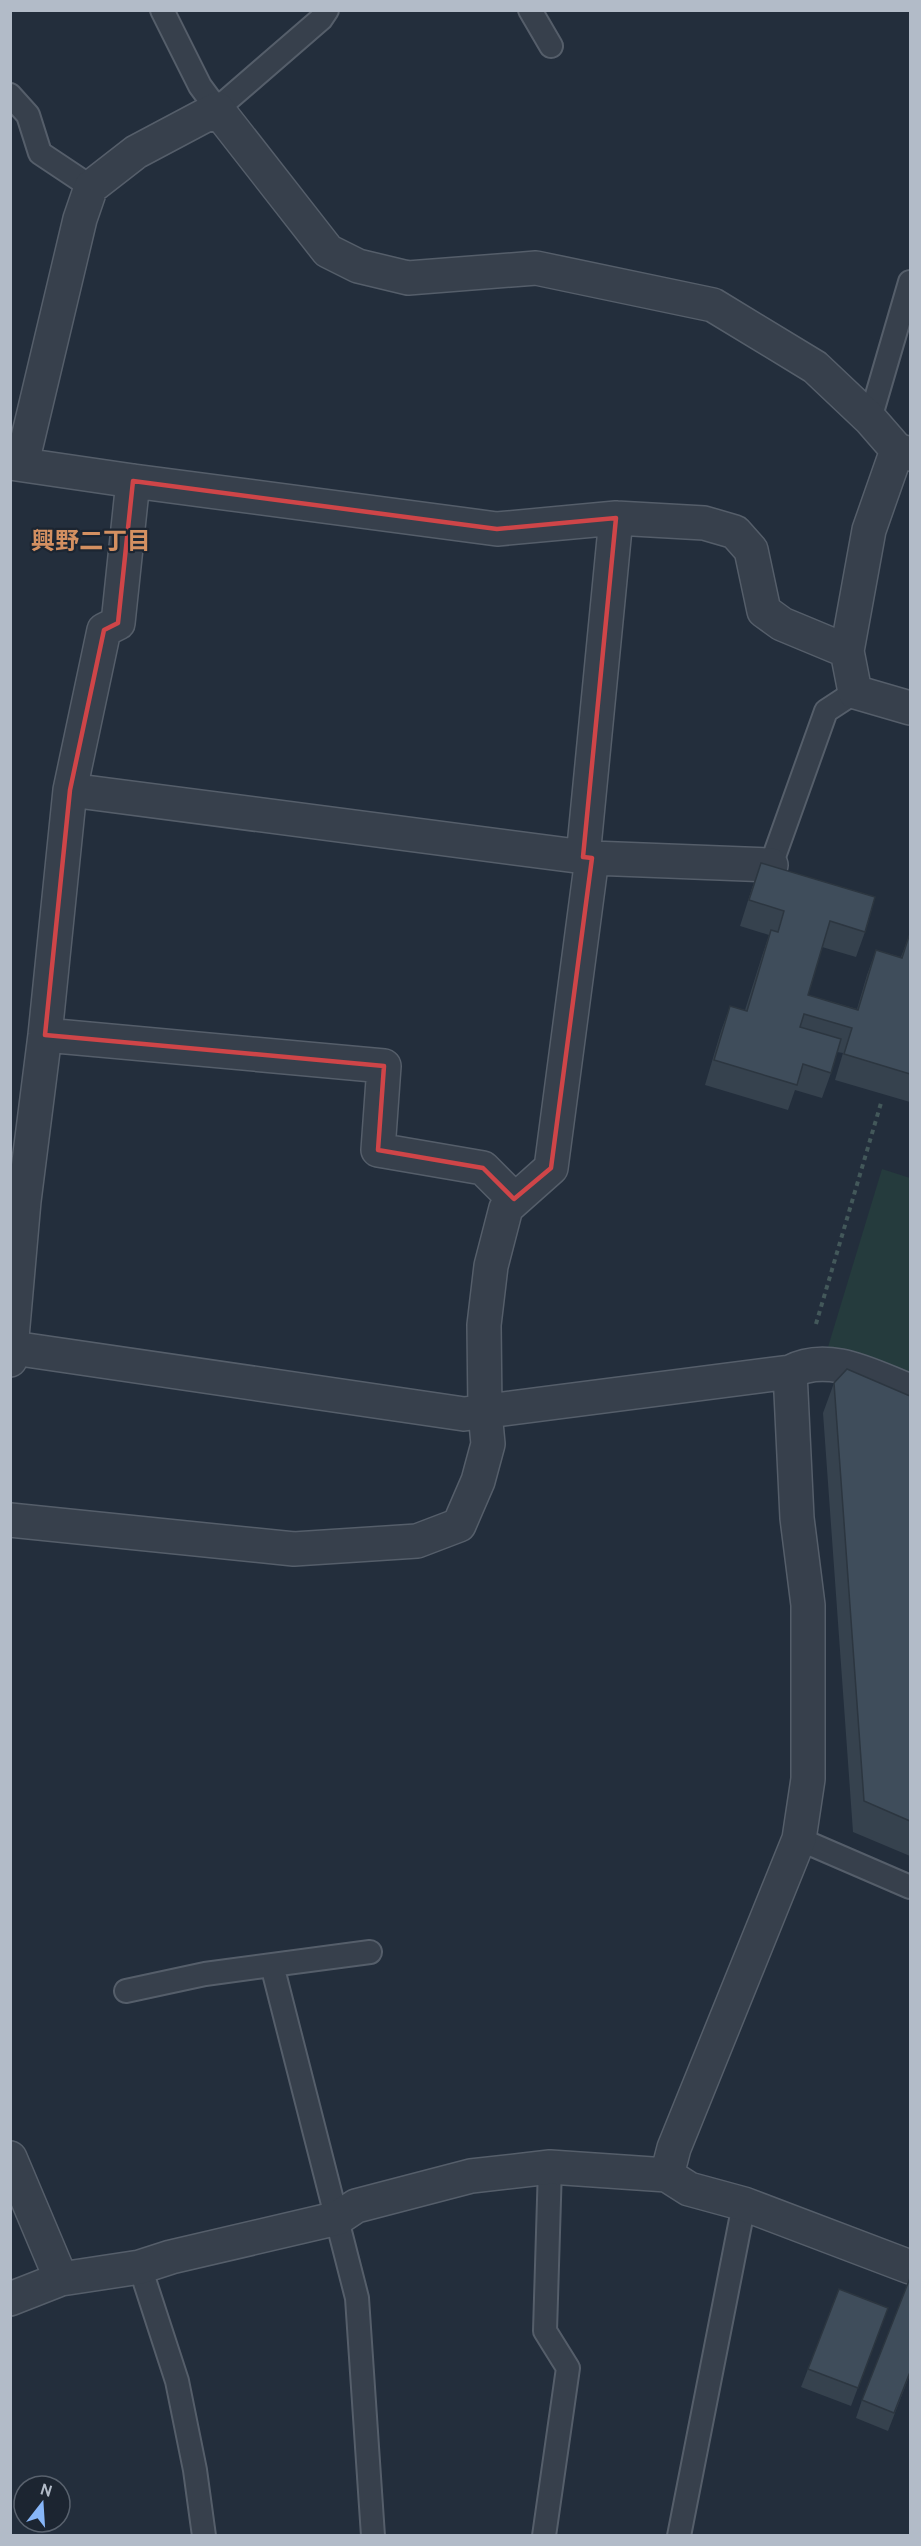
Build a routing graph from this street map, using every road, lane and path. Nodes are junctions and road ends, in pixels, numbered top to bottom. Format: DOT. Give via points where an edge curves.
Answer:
graph roads {
  1 [pos="162,10"];
  2 [pos="327,10"];
  3 [pos="530,10"];
  4 [pos="551,46"];
  5 [pos="10,95"];
  6 [pos="216,109"];
  7 [pos="91,187"];
  8 [pos="910,282"];
  9 [pos="870,419"];
  10 [pos="904,452"];
  11 [pos="16,463"];
  12 [pos="133,481"];
  13 [pos="616,518"];
  14 [pos="847,651"];
  15 [pos="855,692"];
  16 [pos="910,708"];
  17 [pos="70,790"];
  18 [pos="587,857"];
  19 [pos="771,865"];
  20 [pos="45,1035"];
  21 [pos="881,1103"];
  22 [pos="514,1199"];
  23 [pos="12,1354"];
  24 [pos="797,1368"];
  25 [pos="910,1391"];
  26 [pos="485,1412"];
  27 [pos="10,1520"];
  28 [pos="799,1839"];
  29 [pos="910,1887"];
  30 [pos="370,1952"];
  31 [pos="272,1965"];
  32 [pos="126,1991"];
  33 [pos="10,2158"];
  34 [pos="550,2167"];
  35 [pos="667,2175"];
  36 [pos="744,2204"];
  37 [pos="338,2218"];
  38 [pos="140,2267"];
  39 [pos="910,2267"];
  40 [pos="61,2279"];
  41 [pos="10,2299"];
  42 [pos="204,2535"];
  43 [pos="373,2535"];
  44 [pos="543,2535"];
  45 [pos="679,2535"];
  1 -- 6 [label="lane" via="200,86"];
  2 -- 6 [label="lane"];
  3 -- 4 [label="lane"];
  5 -- 7 [label="lane" via="28,115 40,153"];
  6 -- 7 [label="street" via="136,152"];
  6 -- 9 [label="street" via="328,251 358,266 408,278 536,268 713,305 816,367"];
  7 -- 11 [label="street"];
  8 -- 9 [label="lane"];
  9 -- 10 [label="street"];
  10 -- 14 [label="street" via="869,530"];
  11 -- 12 [label="street"];
  12 -- 13 [label="street" via="497,529"];
  12 -- 17 [label="street" via="118,623 104,630"];
  13 -- 14 [label="street" via="704,523 735,532 752,550 764,611 782,624"];
  13 -- 18 [label="street"];
  14 -- 15 [label="street"];
  15 -- 16 [label="street"];
  15 -- 19 [label="lane" via="826,711"];
  17 -- 18 [label="street"];
  17 -- 20 [label="street"];
  18 -- 19 [label="street"];
  18 -- 22 [label="street" via="551,1168"];
  20 -- 22 [label="street" via="384,1066 378,1150 483,1168"];
  20 -- 23 [label="street" via="24,1201"];
  21 -- 24 [label="path"];
  22 -- 26 [label="street" via="506,1208 492,1266 484,1325"];
  23 -- 26 [label="street" via="464,1414"];
  24 -- 25 [label="street" via="849,1367"];
  24 -- 26 [label="street"];
  24 -- 28 [label="street" via="797,1518 808,1605 808,1779"];
  26 -- 27 [label="street" via="488,1444 478,1481 459,1525 417,1541 294,1549"];
  28 -- 29 [label="lane"];
  28 -- 35 [label="street" via="674,2148"];
  30 -- 31 [label="lane"];
  31 -- 32 [label="lane"];
  31 -- 37 [label="lane"];
  33 -- 40 [label="street"];
  34 -- 35 [label="street"];
  34 -- 37 [label="street" via="471,2176 356,2206"];
  34 -- 44 [label="lane" via="545,2331 568,2368"];
  35 -- 36 [label="street" via="689,2189"];
  36 -- 39 [label="street"];
  36 -- 45 [label="lane"];
  37 -- 38 [label="street"];
  37 -- 43 [label="lane" via="357,2298"];
  38 -- 40 [label="street"];
  38 -- 42 [label="lane" via="177,2380"];
  40 -- 41 [label="street"];
}
